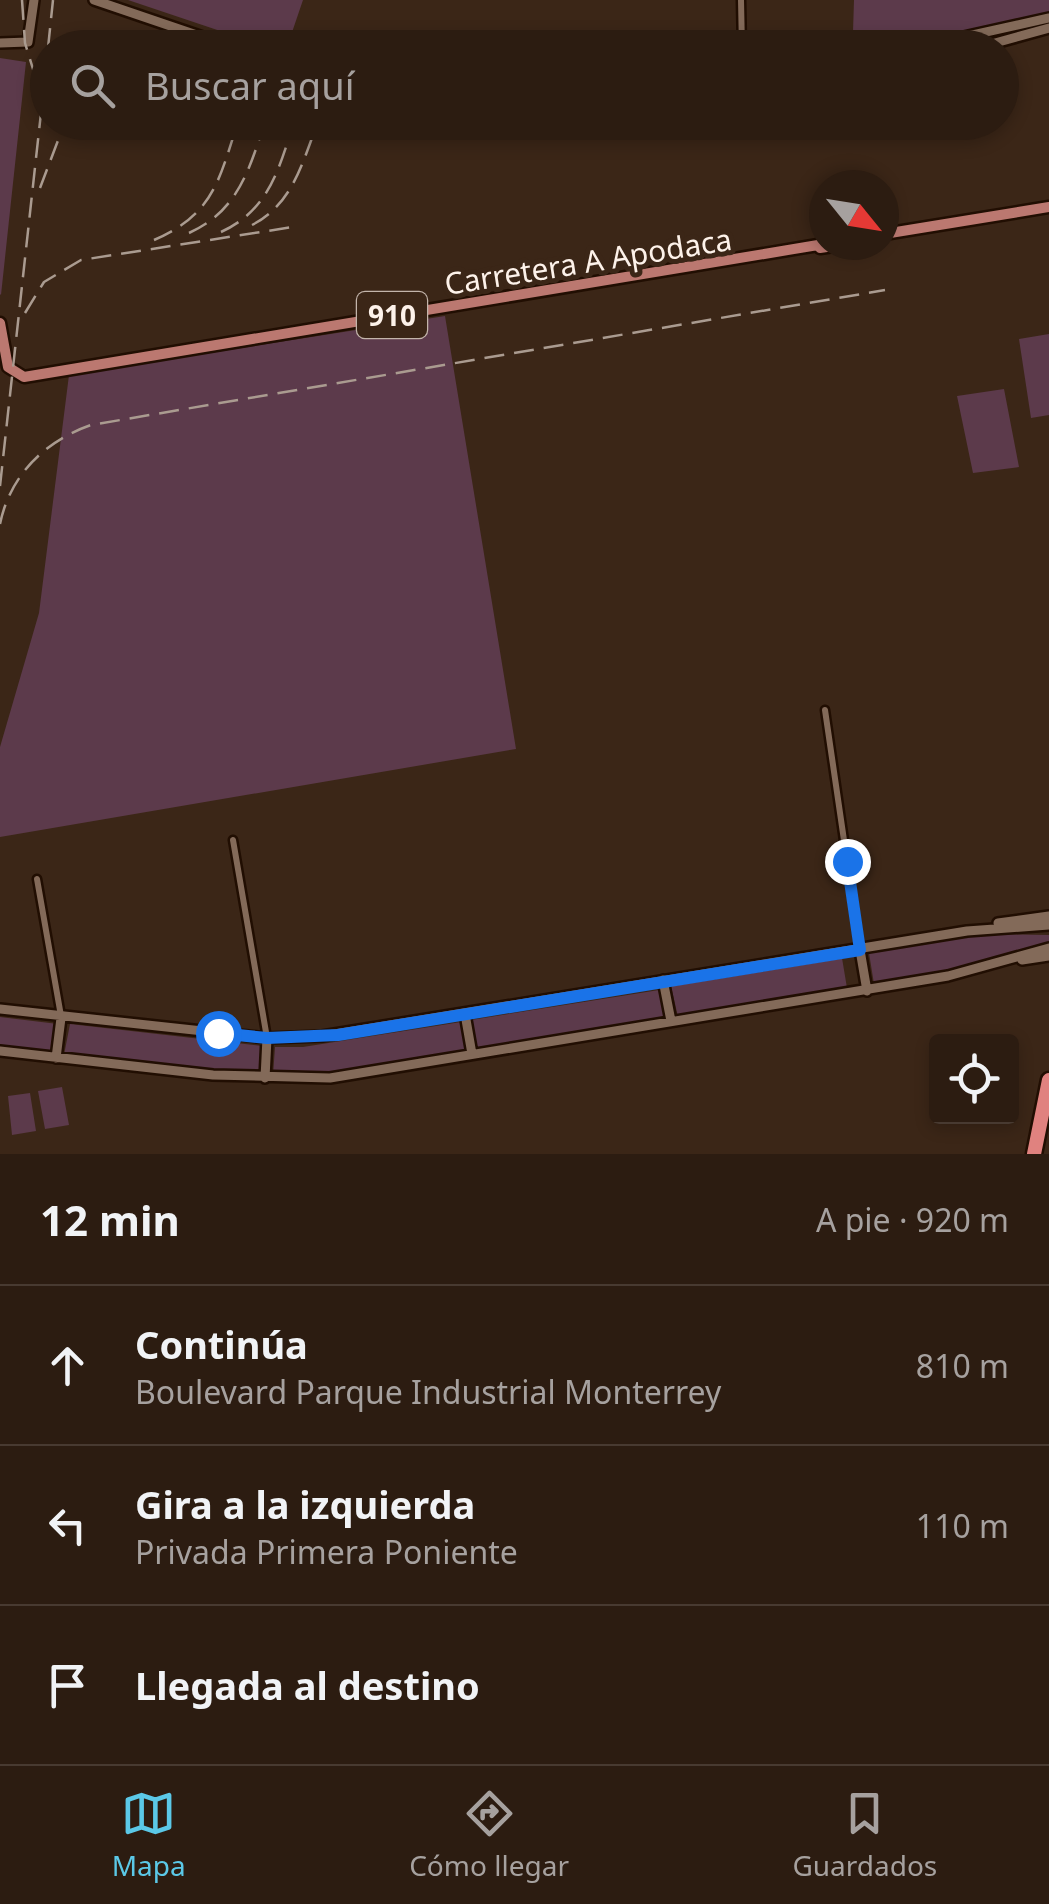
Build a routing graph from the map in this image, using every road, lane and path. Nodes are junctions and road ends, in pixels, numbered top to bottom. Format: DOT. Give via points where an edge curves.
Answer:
graph roads {
  1 [pos="34,0"];
  2 [pos="94,0"];
  3 [pos="741,0"];
  4 [pos="1049,18"];
  5 [pos="1049,28"];
  6 [pos="31,30"];
  7 [pos="182,30"];
  8 [pos="742,30"];
  9 [pos="1002,30"];
  10 [pos="1019,36"];
  11 [pos="30,37"];
  12 [pos="0,42"];
  13 [pos="1049,209"];
  14 [pos="899,234"];
  15 [pos="809,246"];
  16 [pos="809,250"];
  17 [pos="0,322"];
  18 [pos="0,364"];
  19 [pos="825,710"];
  20 [pos="233,840"];
  21 [pos="37,879"];
  22 [pos="1049,916"];
  23 [pos="1049,925"];
  24 [pos="967,931"];
  25 [pos="1049,948"];
  26 [pos="860,950"];
  27 [pos="1049,956"];
  28 [pos="995,965"];
  29 [pos="663,980"];
  30 [pos="867,990"];
  31 [pos="0,1010"];
  32 [pos="466,1014"];
  33 [pos="61,1018"];
  34 [pos="671,1020"];
  35 [pos="267,1038"];
  36 [pos="0,1051"];
  37 [pos="472,1054"];
  38 [pos="56,1058"];
  39 [pos="265,1078"];
  40 [pos="1049,1080"];
  41 [pos="1049,1124"];
  42 [pos="1034,1154"];
  43 [pos="1043,1154"];
  1 -- 6 [label="street"];
  2 -- 7 [label="street"];
  3 -- 8 [label="street"];
  4 -- 9 [label="street"];
  5 -- 10 [label="street"];
  11 -- 12 [label="street" via="26,44"];
  13 -- 14 [label="main road"];
  15 -- 17 [label="main road, 910" via="24,377 6,364"];
  16 -- 18 [label="main road, Carretera A Apodaca / 910" via="22,382 6,377"];
  19 -- 26 [label="street"];
  20 -- 35 [label="street"];
  21 -- 33 [label="street"];
  22 -- 24 [label="street"];
  23 -- 24 [label="street"];
  24 -- 26 [label="street"];
  25 -- 28 [label="street"];
  26 -- 29 [label="street"];
  26 -- 30 [label="street"];
  27 -- 28 [label="street"];
  28 -- 30 [label="street"];
  29 -- 32 [label="street"];
  29 -- 34 [label="street"];
  30 -- 34 [label="street"];
  31 -- 33 [label="street"];
  32 -- 35 [label="street" via="338,1035"];
  32 -- 37 [label="street"];
  33 -- 35 [label="street"];
  33 -- 38 [label="street"];
  34 -- 37 [label="street"];
  35 -- 39 [label="street"];
  36 -- 38 [label="street"];
  37 -- 39 [label="street" via="330,1078"];
  38 -- 39 [label="street"];
  40 -- 42 [label="highway"];
  41 -- 43 [label="highway"];
}
